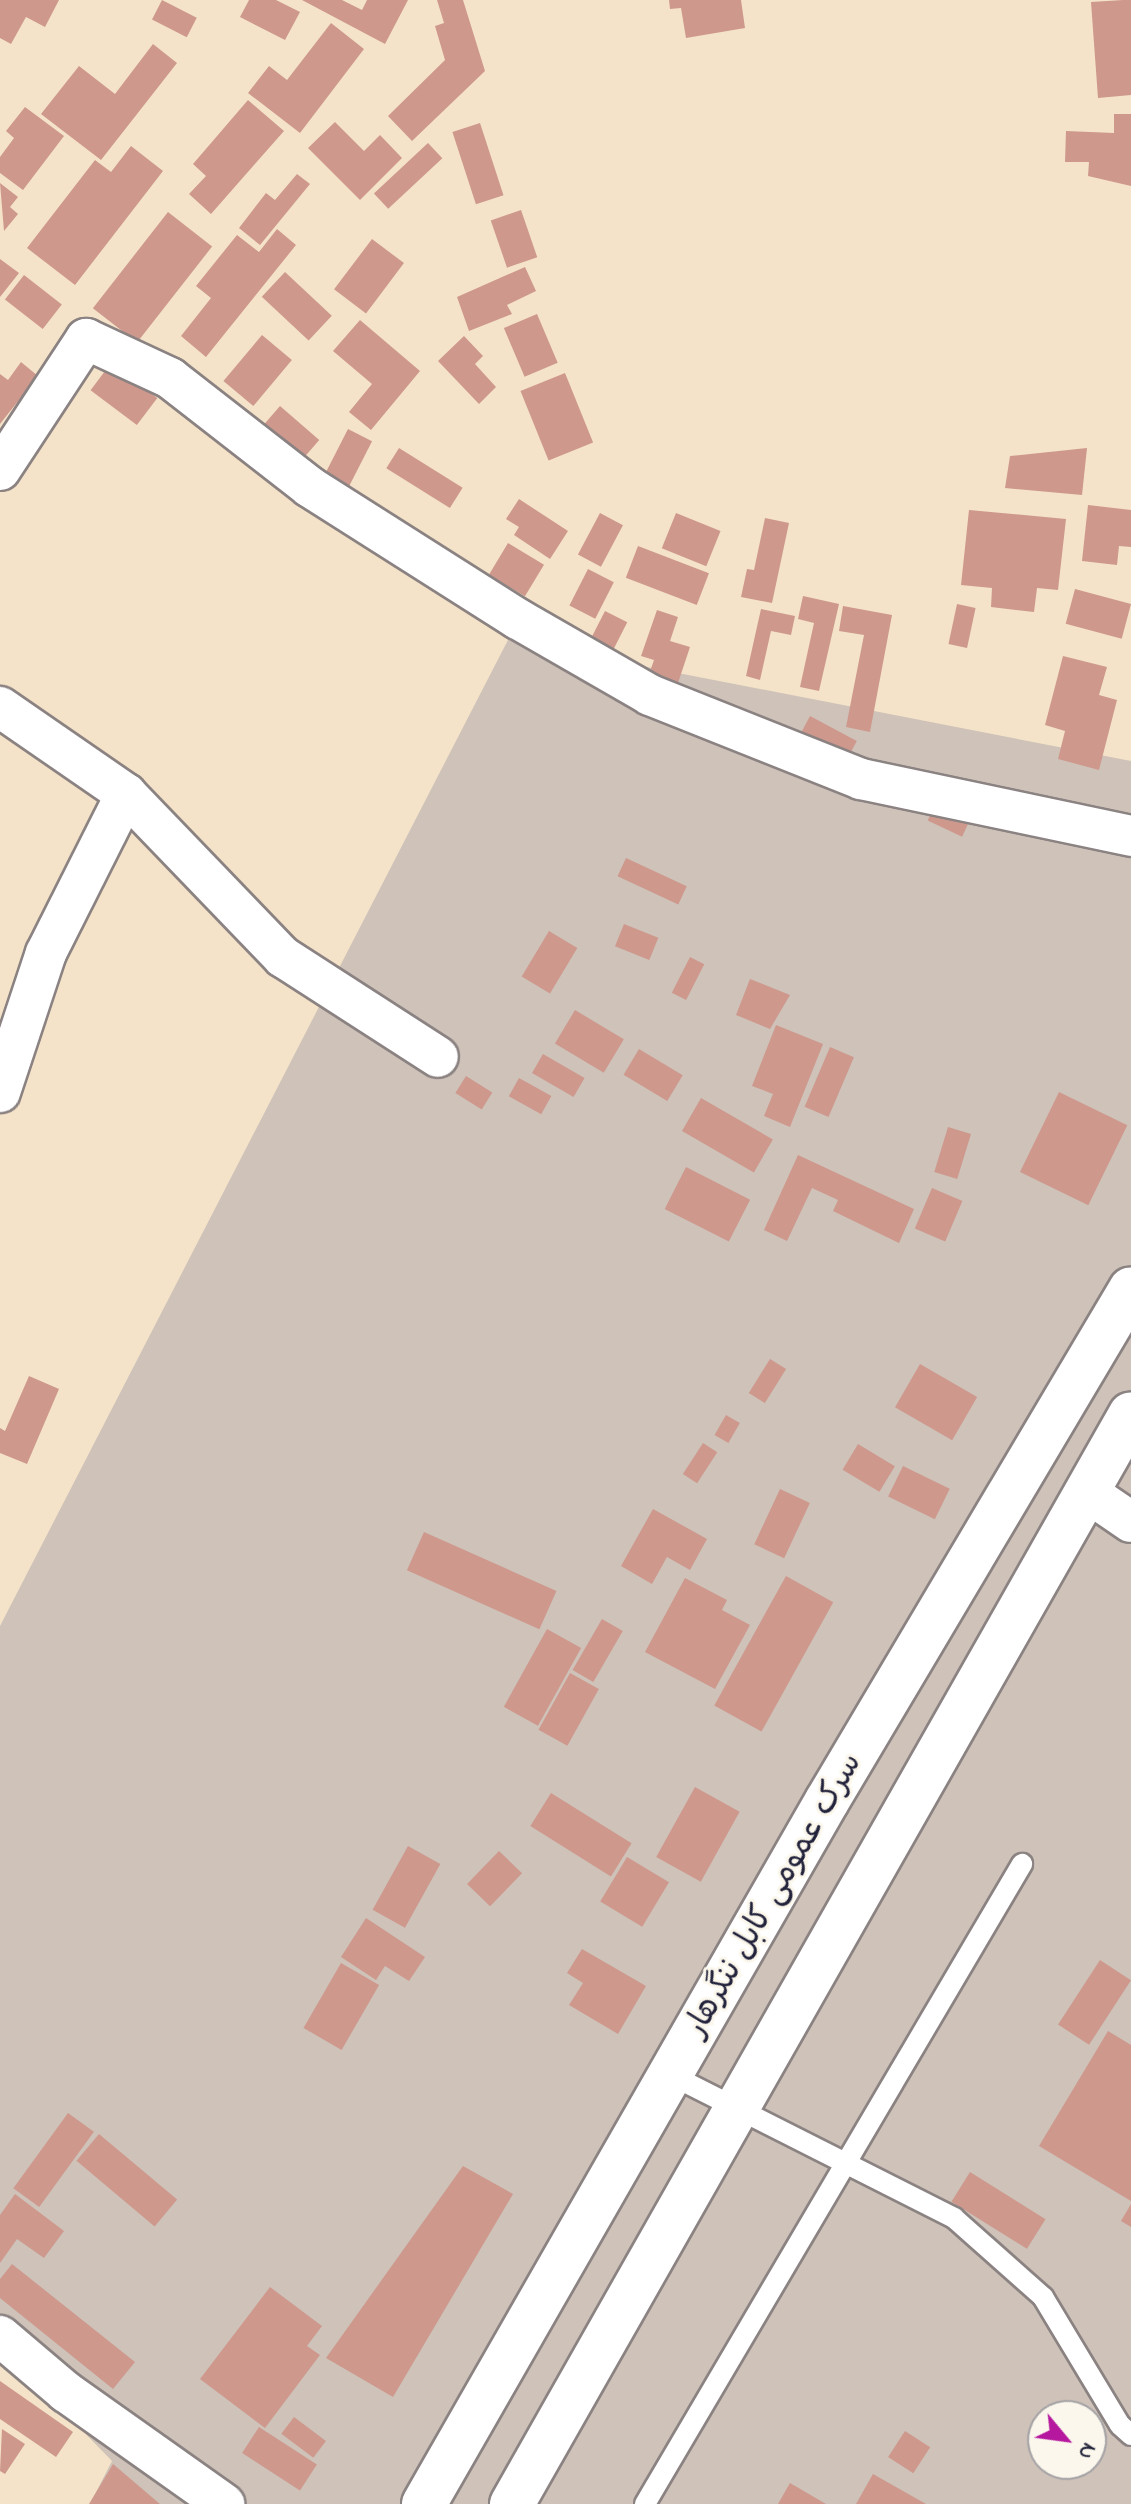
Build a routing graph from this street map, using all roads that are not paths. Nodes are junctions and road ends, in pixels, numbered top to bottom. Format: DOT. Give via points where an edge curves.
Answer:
graph roads {
  1 [pos="0,470"];
  2 [pos="0,707"];
  3 [pos="126,794"];
  4 [pos="1131,836"];
  5 [pos="438,1057"];
  6 [pos="0,1092"];
  7 [pos="1131,1289"];
  8 [pos="1131,1414"];
  9 [pos="1087,1492"];
  10 [pos="1131,1522"];
  11 [pos="1022,1864"];
  12 [pos="673,2076"];
  13 [pos="737,2109"];
  14 [pos="845,2165"];
  15 [pos="0,2336"];
  16 [pos="1131,2435"];
  17 [pos="224,2504"];
  18 [pos="424,2504"];
  19 [pos="512,2504"];
  20 [pos="645,2504"];
  1 -- 4 [label="street" via="86,339 170,378 310,487 518,619 650,695 861,779"];
  2 -- 3 [label="street"];
  3 -- 5 [label="street" via="283,957"];
  3 -- 6 [label="street" via="46,953"];
  7 -- 12 [label="highway, سرک عمومی کابل ننگرهار" via="827,1801"];
  8 -- 9 [label="highway"];
  9 -- 10 [label="street"];
  9 -- 13 [label="highway"];
  11 -- 14 [label="lane"];
  12 -- 13 [label="lane"];
  12 -- 18 [label="highway, سرک عمومی کابل ننگرهار"];
  13 -- 14 [label="lane"];
  13 -- 19 [label="highway"];
  14 -- 16 [label="lane" via="954,2218 1043,2297"];
  14 -- 20 [label="lane"];
  15 -- 17 [label="street" via="66,2392"];
}
